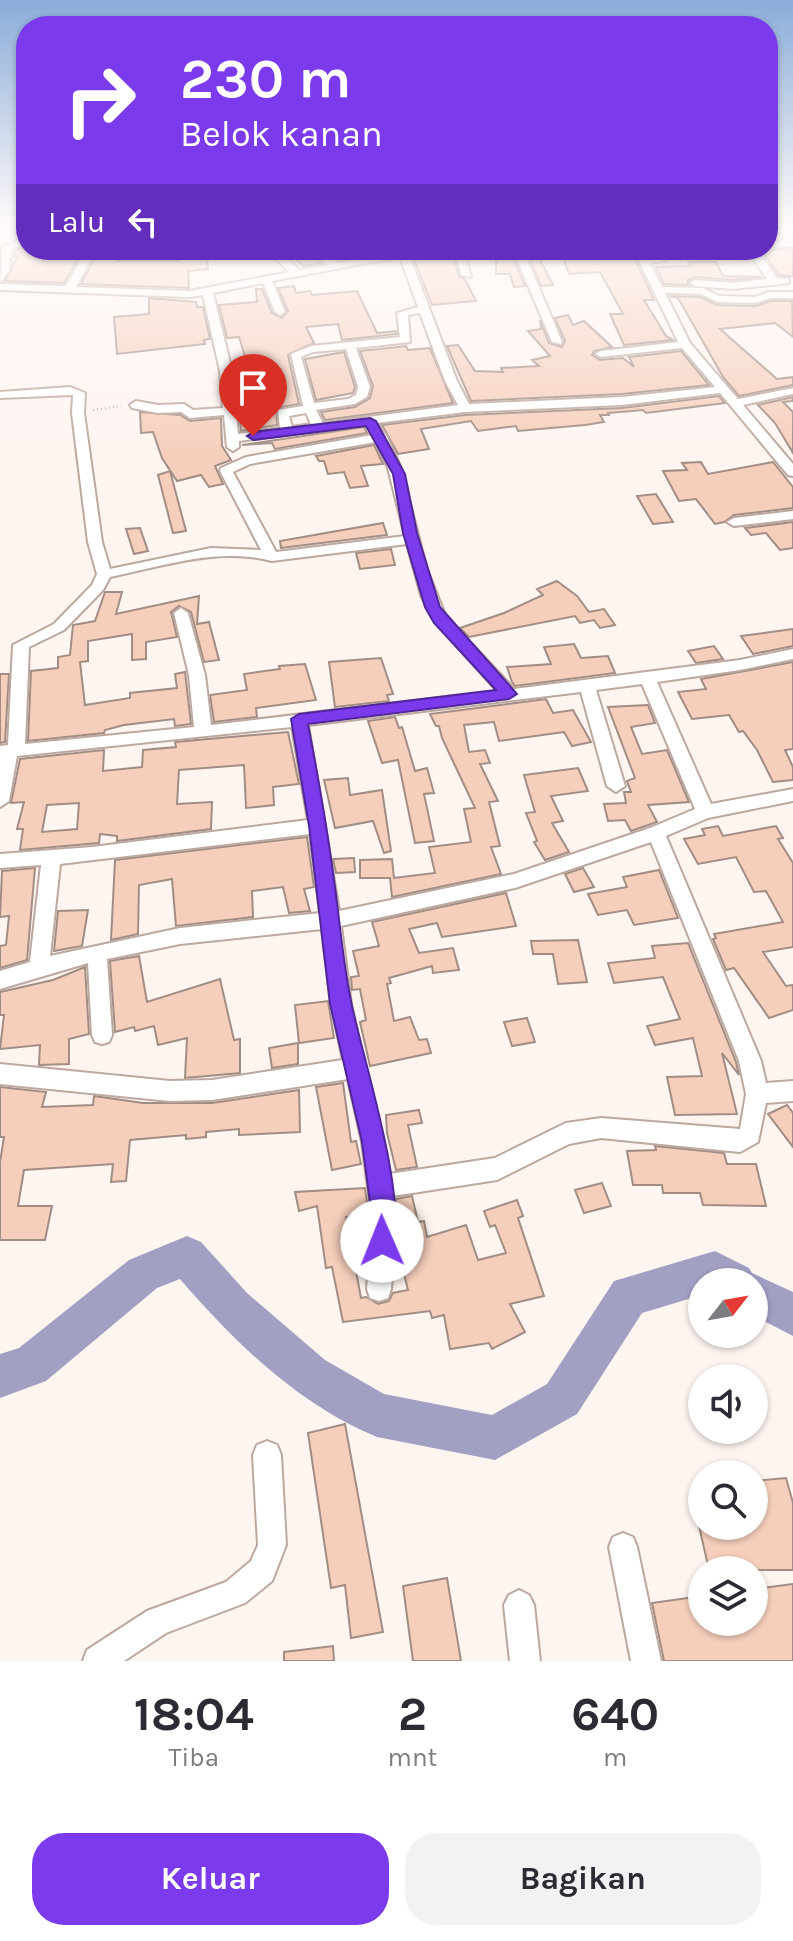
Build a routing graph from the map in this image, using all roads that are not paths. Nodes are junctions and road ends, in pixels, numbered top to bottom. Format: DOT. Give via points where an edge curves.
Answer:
graph roads {
  1 [pos="209,302"];
  2 [pos="276,302"];
  3 [pos="419,302"];
  4 [pos="540,302"];
  5 [pos="664,302"];
  6 [pos="422,309"];
  7 [pos="280,312"];
  8 [pos="557,342"];
  9 [pos="685,344"];
  10 [pos="350,345"];
  11 [pos="601,354"];
  12 [pos="724,389"];
  13 [pos="793,391"];
  14 [pos="0,395"];
  15 [pos="735,403"];
  16 [pos="136,405"];
  17 [pos="310,408"];
  18 [pos="465,408"];
  19 [pos="231,411"];
  20 [pos="370,421"];
  21 [pos="319,428"];
  22 [pos="287,432"];
  23 [pos="381,437"];
  24 [pos="232,438"];
  25 [pos="246,461"];
  26 [pos="793,472"];
  27 [pos="793,515"];
  28 [pos="734,522"];
  29 [pos="412,539"];
  30 [pos="272,557"];
  31 [pos="104,574"];
  32 [pos="181,613"];
  33 [pos="789,655"];
  34 [pos="648,678"];
  35 [pos="587,686"];
  36 [pos="509,694"];
  37 [pos="299,719"];
  38 [pos="203,732"];
  39 [pos="8,751"];
  40 [pos="616,786"];
  41 [pos="1,792"];
  42 [pos="793,795"];
  43 [pos="705,812"];
  44 [pos="318,826"];
  45 [pos="656,833"];
  46 [pos="51,857"];
  47 [pos="0,861"];
  48 [pos="331,920"];
  49 [pos="97,953"];
  50 [pos="39,968"];
  51 [pos="0,980"];
  52 [pos="102,1035"];
  53 [pos="355,1068"];
  54 [pos="0,1074"];
  55 [pos="793,1091"];
  56 [pos="757,1094"];
  57 [pos="380,1187"];
  58 [pos="379,1289"];
  59 [pos="267,1455"];
  60 [pos="623,1547"];
  61 [pos="519,1605"];
  62 [pos="98,1661"];
  63 [pos="525,1661"];
  64 [pos="646,1661"];
  1 -- 19 [label="street"];
  2 -- 7 [label="street"];
  3 -- 6 [label="street"];
  4 -- 8 [label="street"];
  5 -- 9 [label="street"];
  6 -- 10 [label="street" via="402,313 406,340"];
  6 -- 18 [label="street"];
  9 -- 11 [label="street"];
  9 -- 12 [label="street"];
  10 -- 17 [label="street" via="364,387 361,397"];
  10 -- 17 [label="street" via="295,356"];
  12 -- 15 [label="street"];
  12 -- 18 [label="street" via="622,401"];
  13 -- 15 [label="street"];
  14 -- 31 [label="street" via="79,393 95,542"];
  15 -- 26 [label="street"];
  16 -- 19 [label="street" via="184,408 190,414"];
  17 -- 21 [label="street"];
  17 -- 22 [label="street" via="282,413"];
  18 -- 20 [label="street"];
  19 -- 24 [label="street"];
  20 -- 21 [label="street"];
  20 -- 23 [label="street"];
  21 -- 22 [label="street"];
  22 -- 24 [label="street"];
  23 -- 25 [label="street"];
  23 -- 29 [label="street" via="399,474"];
  24 -- 25 [label="street"];
  25 -- 30 [label="street" via="226,471"];
  27 -- 28 [label="street"];
  29 -- 30 [label="street"];
  29 -- 36 [label="street" via="440,619"];
  30 -- 31 [label="street" via="254,551 226,552"];
  31 -- 39 [label="street" via="59,627 21,645"];
  32 -- 38 [label="street" via="197,675"];
  33 -- 34 [label="street"];
  34 -- 35 [label="street"];
  34 -- 43 [label="street"];
  35 -- 36 [label="street"];
  35 -- 40 [label="street"];
  36 -- 37 [label="street"];
  37 -- 38 [label="street"];
  37 -- 44 [label="street"];
  38 -- 39 [label="street"];
  39 -- 41 [label="street"];
  42 -- 43 [label="street"];
  43 -- 45 [label="street"];
  44 -- 46 [label="street"];
  44 -- 48 [label="street"];
  45 -- 48 [label="street" via="515,881"];
  45 -- 56 [label="street" via="750,1061"];
  46 -- 47 [label="street"];
  46 -- 50 [label="street"];
  48 -- 49 [label="street" via="180,936"];
  48 -- 53 [label="street"];
  49 -- 50 [label="street"];
  49 -- 52 [label="street"];
  50 -- 51 [label="street"];
  53 -- 54 [label="street" via="212,1090 170,1091"];
  53 -- 57 [label="street"];
  55 -- 56 [label="street"];
  56 -- 57 [label="street" via="750,1135 740,1141 601,1128 566,1134 497,1169"];
  57 -- 58 [label="street" via="384,1218"];
  59 -- 62 [label="street" via="272,1545 262,1571 235,1593 157,1621"];
  60 -- 64 [label="street"];
  61 -- 63 [label="street"];
}
